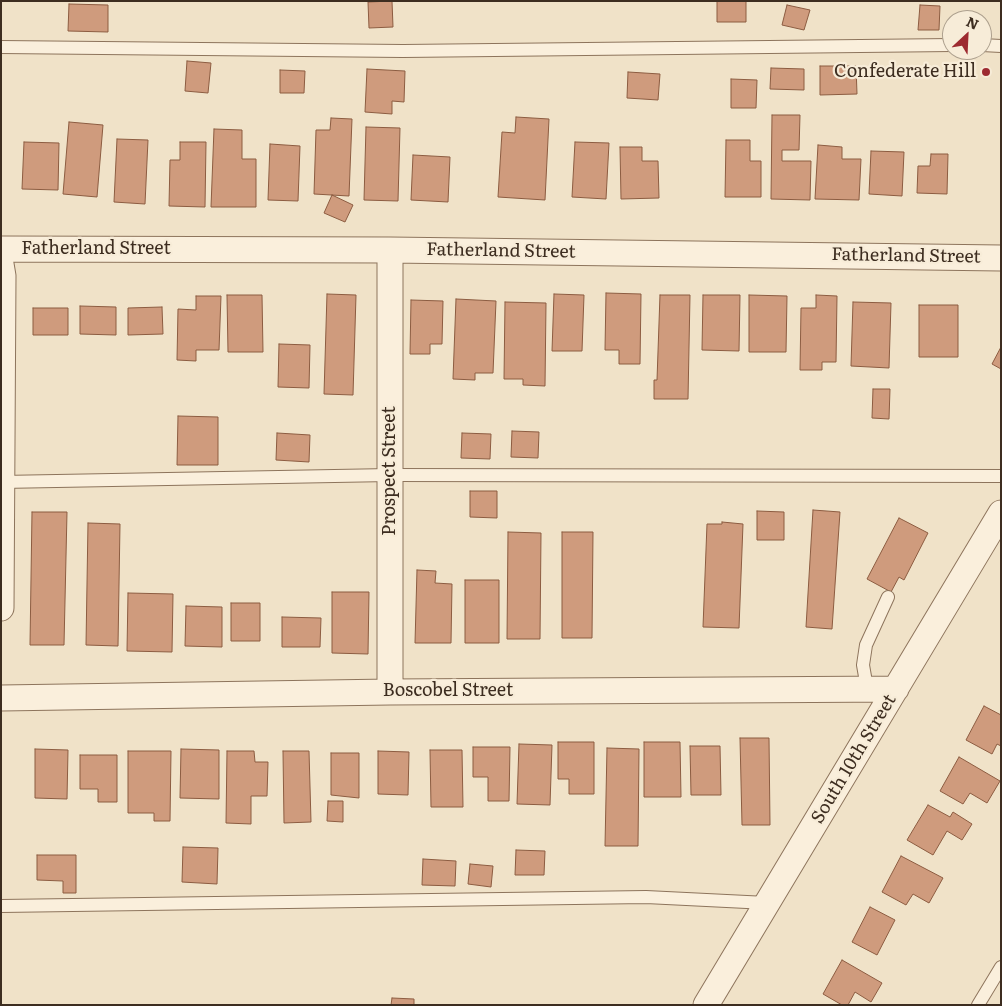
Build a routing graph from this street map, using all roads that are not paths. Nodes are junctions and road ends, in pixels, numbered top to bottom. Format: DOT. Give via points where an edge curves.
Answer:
graph roads {
  1 [pos="942,46"];
  2 [pos="1,47"];
  3 [pos="1,249"];
  4 [pos="390,250"];
  5 [pos="1001,258"];
  6 [pos="1,264"];
  7 [pos="390,475"];
  8 [pos="1001,476"];
  9 [pos="2,482"];
  10 [pos="1001,513"];
  11 [pos="888,597"];
  12 [pos="1,608"];
  13 [pos="867,688"];
  14 [pos="896,689"];
  15 [pos="390,692"];
  16 [pos="1,698"];
  17 [pos="767,903"];
  18 [pos="1,906"];
  19 [pos="1001,967"];
  20 [pos="706,1005"];
  21 [pos="978,1005"];
  1 -- 2 [label="lane" via="403,51"];
  3 -- 4 [label="street, Fatherland Street"];
  4 -- 5 [label="street, Fatherland Street"];
  4 -- 7 [label="street, Prospect Street"];
  6 -- 9 [label="street"];
  7 -- 8 [label="lane"];
  7 -- 9 [label="lane"];
  7 -- 15 [label="street, Prospect Street"];
  9 -- 12 [label="street"];
  10 -- 14 [label="street, South 10th Street"];
  11 -- 13 [label="lane" via="866,644 863,665"];
  13 -- 14 [label="street, Boscobel Street"];
  13 -- 15 [label="street, Boscobel Street"];
  14 -- 17 [label="street, South 10th Street"];
  15 -- 16 [label="street, Boscobel Street"];
  17 -- 18 [label="lane" via="646,897"];
  17 -- 20 [label="street, South 10th Street"];
  19 -- 21 [label="lane"];
}
